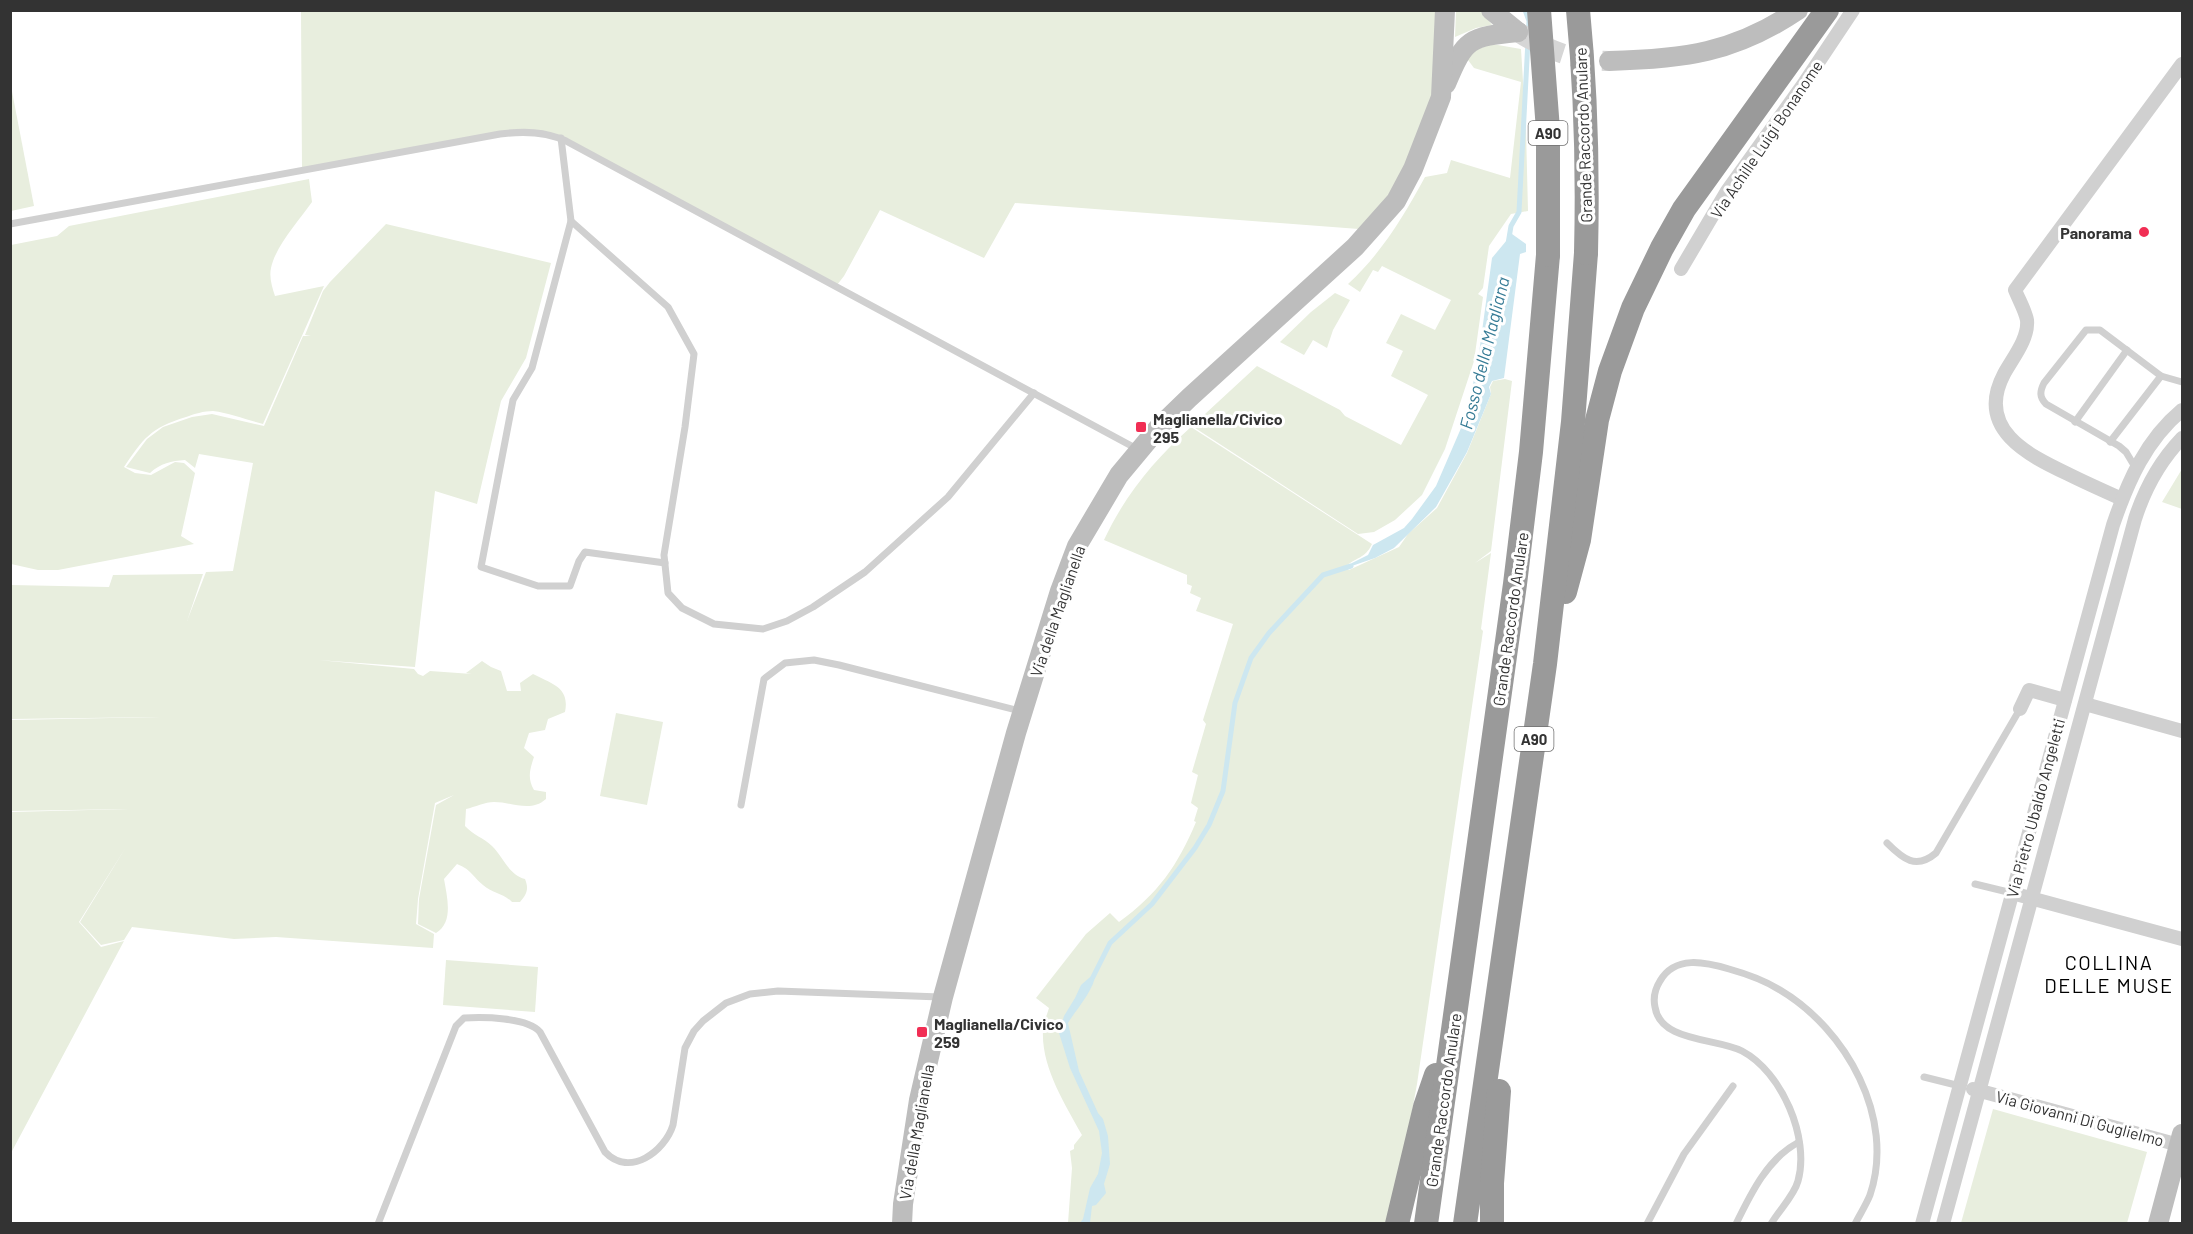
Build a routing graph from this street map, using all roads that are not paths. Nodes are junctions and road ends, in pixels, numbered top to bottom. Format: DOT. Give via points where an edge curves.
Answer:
graph roads {
  1 [pos="1446,10"];
  2 [pos="1491,10"];
  3 [pos="1539,10"];
  4 [pos="1578,10"];
  5 [pos="1798,10"];
  6 [pos="1827,10"];
  7 [pos="1853,10"];
  8 [pos="1609,61"];
  9 [pos="2182,64"];
  10 [pos="1441,97"];
  11 [pos="561,138"];
  12 [pos="571,221"];
  13 [pos="10,224"];
  14 [pos="1681,269"];
  15 [pos="2127,350"];
  16 [pos="2161,376"];
  17 [pos="2182,382"];
  18 [pos="1034,393"];
  19 [pos="2182,410"];
  20 [pos="2075,422"];
  21 [pos="2182,438"];
  22 [pos="2110,441"];
  23 [pos="1139,450"];
  24 [pos="2135,468"];
  25 [pos="2122,499"];
  26 [pos="665,563"];
  27 [pos="1545,664"];
  28 [pos="2065,700"];
  29 [pos="2085,704"];
  30 [pos="2020,709"];
  31 [pos="1023,711"];
  32 [pos="2182,731"];
  33 [pos="741,805"];
  34 [pos="1887,843"];
  35 [pos="1975,884"];
  36 [pos="2012,893"];
  37 [pos="2033,898"];
  38 [pos="2182,939"];
  39 [pos="943,997"];
  40 [pos="1494,1023"];
  41 [pos="1451,1043"];
  42 [pos="1924,1077"];
  43 [pos="1733,1086"];
  44 [pos="1960,1086"];
  45 [pos="1980,1091"];
  46 [pos="2181,1139"];
  47 [pos="1799,1142"];
  48 [pos="378,1224"];
  49 [pos="902,1224"];
  50 [pos="1396,1224"];
  51 [pos="1426,1224"];
  52 [pos="1465,1224"];
  53 [pos="1492,1224"];
  54 [pos="1647,1224"];
  55 [pos="1736,1224"];
  56 [pos="1771,1224"];
  57 [pos="1855,1224"];
  58 [pos="1922,1224"];
  59 [pos="1943,1224"];
  60 [pos="2158,1224"];
  1 -- 10 [label="main road, Via della Maglianella"];
  2 -- 10 [label="main road" via="1518,32 1469,42 1460,52"];
  3 -- 41 [label="highway, Grande Raccordo Anulare / A90, bridge" via="1548,130 1548,255 1515,584"];
  4 -- 27 [label="highway, Grande Raccordo Anulare / A90, bridge" via="1586,113 1586,253 1573,422"];
  5 -- 8 [label="main road" via="1749,38 1707,53"];
  6 -- 27 [label="highway" via="1684,209 1633,308 1597,420 1579,540"];
  7 -- 14 [label="street, Via Achille Luigi Bonanome" via="1727,191"];
  9 -- 25 [label="street" via="2015,290 2027,323 2019,350 2004,374 1996,405 2009,438 2027,453"];
  10 -- 23 [label="main road, Via della Maglianella" via="1406,184 1385,216 1323,278 1189,398"];
  11 -- 12 [label="lane"];
  11 -- 13 [label="lane" via="528,132 500,134"];
  11 -- 18 [label="lane"];
  12 -- 26 [label="lane" via="668,307 694,354"];
  12 -- 26 [label="lane" via="532,368 513,400 481,567 538,586 570,586 585,552"];
  15 -- 16 [label="lane"];
  15 -- 20 [label="lane"];
  15 -- 20 [label="lane" via="2100,330 2086,330 2044,383 2041,399"];
  16 -- 17 [label="lane"];
  16 -- 22 [label="lane"];
  18 -- 23 [label="lane"];
  18 -- 26 [label="lane" via="948,497 865,572 787,621 763,629 714,624 682,608 668,593"];
  19 -- 24 [label="street, Via Pietro Ubaldo Angeletti"];
  20 -- 22 [label="lane"];
  21 -- 29 [label="street, Via Pietro Ubaldo Angeletti" via="2159,467 2139,506"];
  22 -- 24 [label="lane" via="2126,452"];
  23 -- 31 [label="main road, Via della Maglianella" via="1119,475 1077,546"];
  24 -- 25 [label="street, Via Pietro Ubaldo Angeletti"];
  25 -- 28 [label="street, Via Pietro Ubaldo Angeletti"];
  27 -- 40 [label="highway, Grande Raccordo Anulare / A90"];
  28 -- 30 [label="street" via="2029,690"];
  28 -- 36 [label="street, Via Pietro Ubaldo Angeletti"];
  29 -- 32 [label="street"];
  29 -- 37 [label="street, Via Pietro Ubaldo Angeletti"];
  30 -- 34 [label="lane" via="1935,853 1925,860 1912,861"];
  31 -- 33 [label="lane" via="839,665 814,660 785,663 764,679"];
  31 -- 39 [label="main road, Via della Maglianella"];
  35 -- 36 [label="lane"];
  36 -- 37 [label="street"];
  36 -- 44 [label="street, Via Pietro Ubaldo Angeletti"];
  37 -- 38 [label="street"];
  37 -- 45 [label="street, Via Pietro Ubaldo Angeletti"];
  39 -- 48 [label="lane" via="778,991 750,994 726,1003 703,1021 685,1048 670,1135 649,1157 630,1162 616,1160 605,1152 535,1026 464,1018 456,1026"];
  39 -- 49 [label="main road, Via della Maglianella" via="920,1100"];
  40 -- 52 [label="highway, Grande Raccordo Anulare / A90"];
  40 -- 53 [label="highway" via="1499,1084"];
  41 -- 50 [label="highway" via="1425,1107"];
  41 -- 51 [label="highway, Grande Raccordo Anulare / A90"];
  42 -- 44 [label="lane"];
  43 -- 54 [label="lane" via="1684,1154"];
  44 -- 45 [label="street, Via Giovanni Di Guglielmo"];
  44 -- 58 [label="street, Via Pietro Ubaldo Angeletti"];
  45 -- 46 [label="street, Via Giovanni Di Guglielmo"];
  45 -- 59 [label="street, Via Pietro Ubaldo Angeletti"];
  46 -- 60 [label="main road"];
  47 -- 55 [label="lane" via="1774,1161"];
  47 -- 56 [label="lane" via="1798,1182"];
  47 -- 57 [label="lane" via="1792,1111 1755,1059 1724,1044 1676,1033 1659,1022 1654,994 1665,973 1683,963 1708,964 1772,986 1815,1016 1849,1058 1866,1093 1875,1136 1874,1176"];
}
